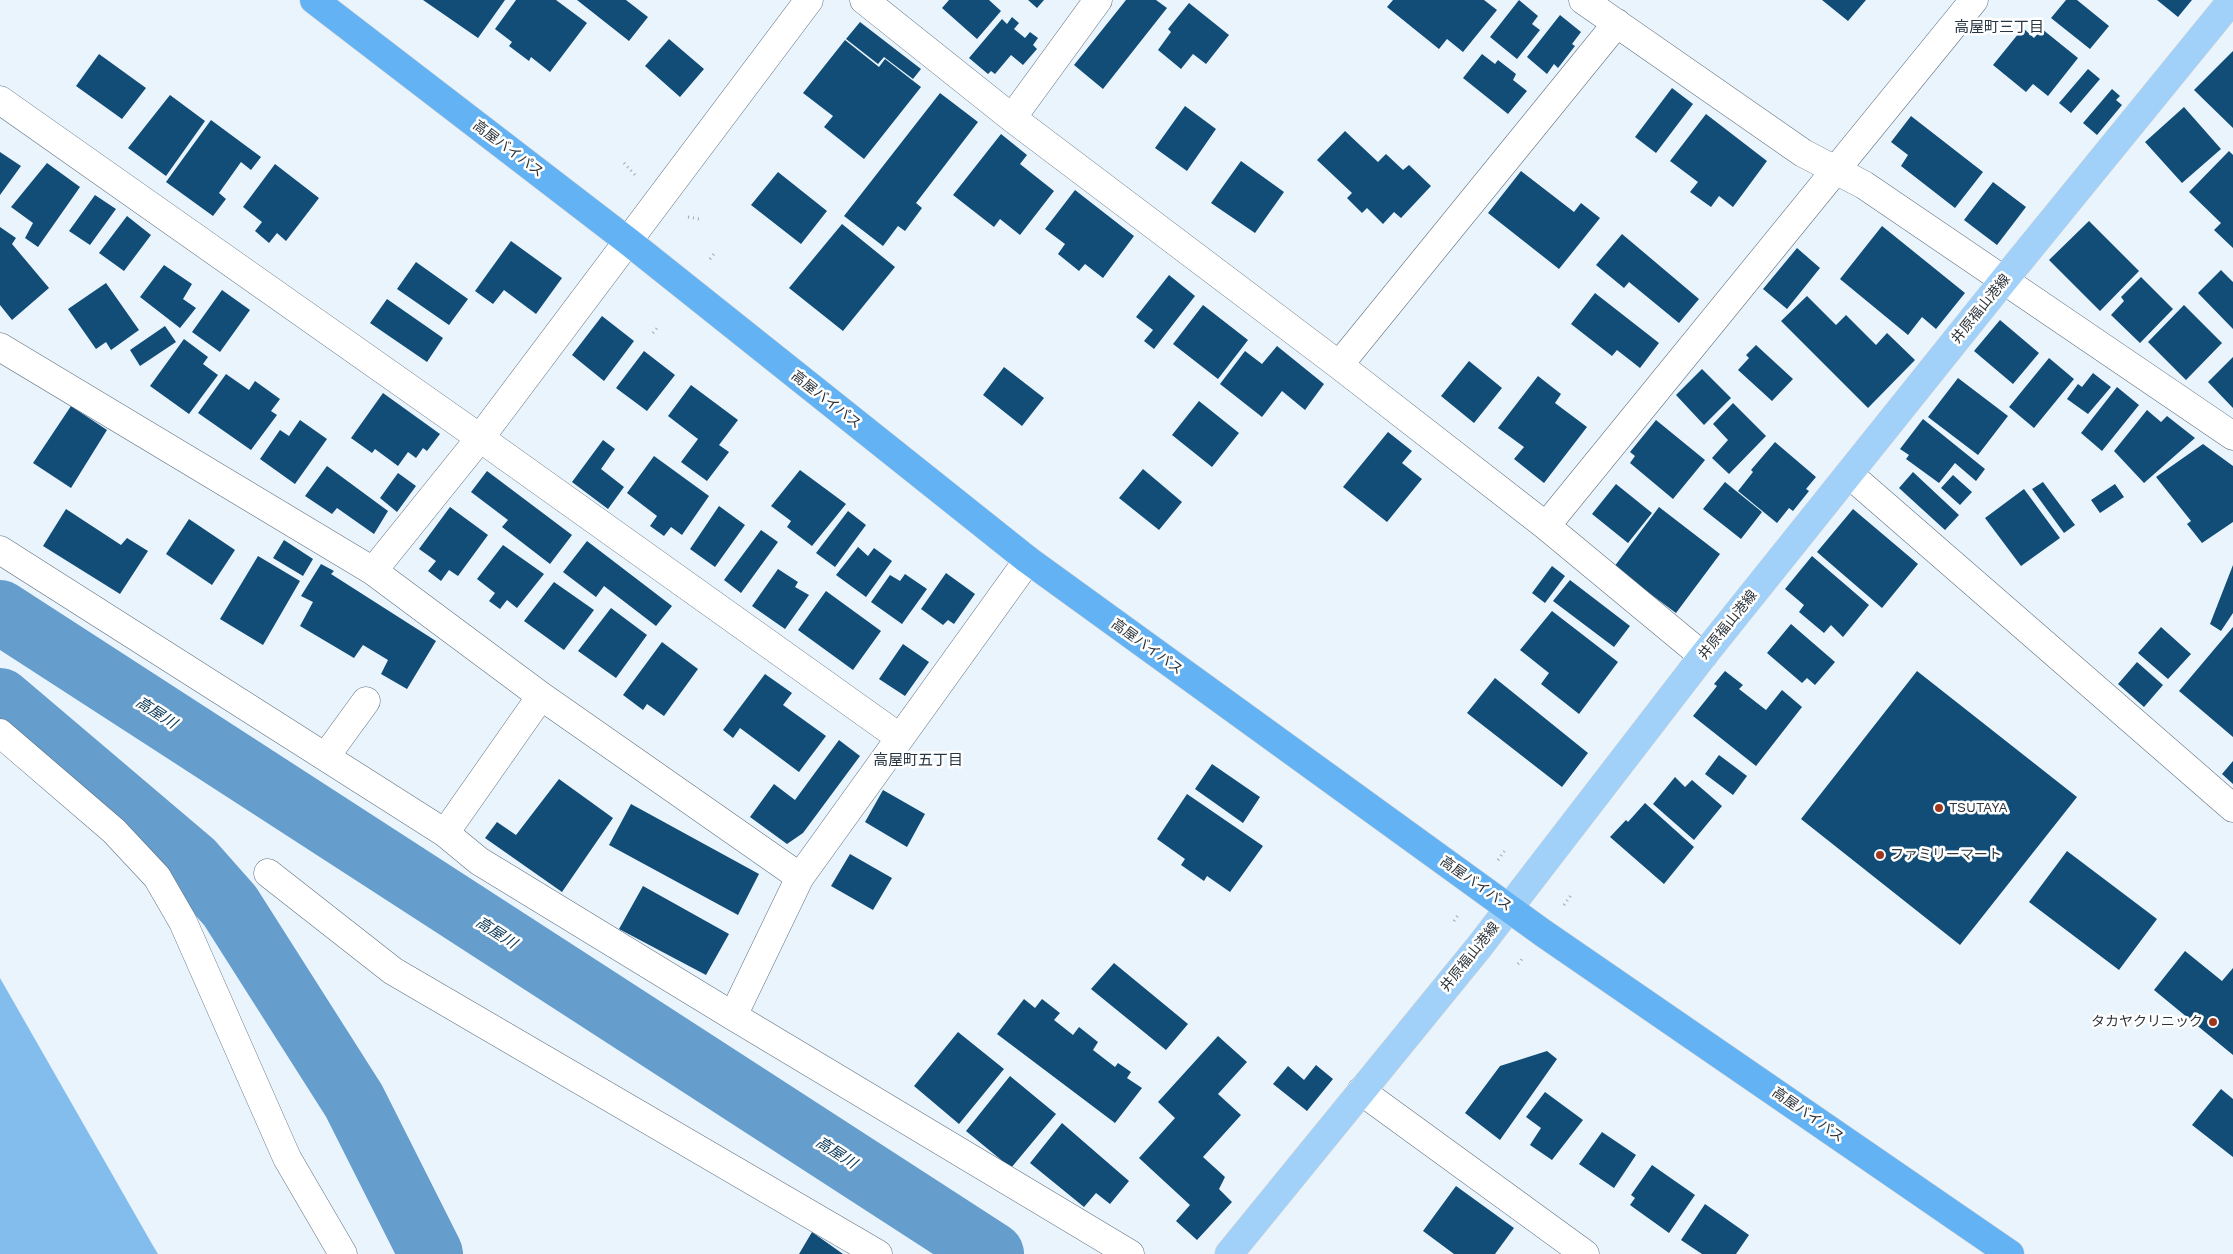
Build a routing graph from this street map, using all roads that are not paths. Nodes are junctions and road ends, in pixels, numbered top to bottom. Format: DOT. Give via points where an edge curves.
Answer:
graph roads {
  1 [pos="314,0"];
  2 [pos="808,0"];
  3 [pos="864,0"];
  4 [pos="1098,0"];
  5 [pos="1583,0"];
  6 [pos="1974,0"];
  7 [pos="2232,0"];
  8 [pos="1617,23"];
  9 [pos="0,100"];
  10 [pos="1012,118"];
  11 [pos="1837,170"];
  12 [pos="629,242"];
  13 [pos="2004,280"];
  14 [pos="2,353"];
  15 [pos="1340,365"];
  16 [pos="2233,436"];
  17 [pos="480,438"];
  18 [pos="1849,474"];
  19 [pos="1546,526"];
  20 [pos="0,550"];
  21 [pos="1028,560"];
  22 [pos="373,571"];
  23 [pos="1703,656"];
  24 [pos="541,696"];
  25 [pos="366,701"];
  26 [pos="0,732"];
  27 [pos="899,737"];
  28 [pos="326,756"];
  29 [pos="2233,808"];
  30 [pos="445,833"];
  31 [pos="268,873"];
  32 [pos="800,877"];
  33 [pos="1510,908"];
  34 [pos="732,1016"];
  35 [pos="1361,1090"];
  36 [pos="343,1254"];
  37 [pos="878,1254"];
  38 [pos="1130,1254"];
  39 [pos="1229,1254"];
  40 [pos="1585,1254"];
  41 [pos="2010,1254"];
  1 -- 12 [label="highway, 高屋バイパス"];
  2 -- 12 [label="street"];
  3 -- 10 [label="street"];
  4 -- 10 [label="street"];
  5 -- 8 [label="street"];
  6 -- 11 [label="street"];
  7 -- 13 [label="main road, 井原福山港線"];
  8 -- 11 [label="street" via="1803,153"];
  8 -- 15 [label="street"];
  9 -- 17 [label="street"];
  10 -- 15 [label="street"];
  11 -- 13 [label="street"];
  11 -- 19 [label="street"];
  12 -- 17 [label="street"];
  12 -- 21 [label="highway, 高屋バイパス"];
  13 -- 16 [label="street"];
  13 -- 18 [label="main road, 井原福山港線"];
  14 -- 22 [label="street"];
  15 -- 19 [label="street"];
  17 -- 22 [label="street"];
  17 -- 27 [label="street"];
  18 -- 23 [label="main road, 井原福山港線"];
  18 -- 29 [label="street"];
  19 -- 23 [label="street"];
  20 -- 28 [label="street"];
  21 -- 27 [label="street"];
  21 -- 33 [label="highway, 高屋バイパス"];
  22 -- 24 [label="street"];
  23 -- 33 [label="main road, 井原福山港線"];
  24 -- 30 [label="street"];
  24 -- 32 [label="street"];
  25 -- 28 [label="street"];
  26 -- 36 [label="street" via="114,831 157,877 183,922 287,1158"];
  27 -- 32 [label="street"];
  28 -- 30 [label="street"];
  30 -- 34 [label="street" via="479,860"];
  31 -- 37 [label="street" via="394,971"];
  32 -- 34 [label="street"];
  33 -- 35 [label="main road, 井原福山港線"];
  33 -- 41 [label="highway, 高屋バイパス"];
  34 -- 38 [label="street"];
  35 -- 39 [label="main road, 井原福山港線"];
  35 -- 40 [label="street"];
}
